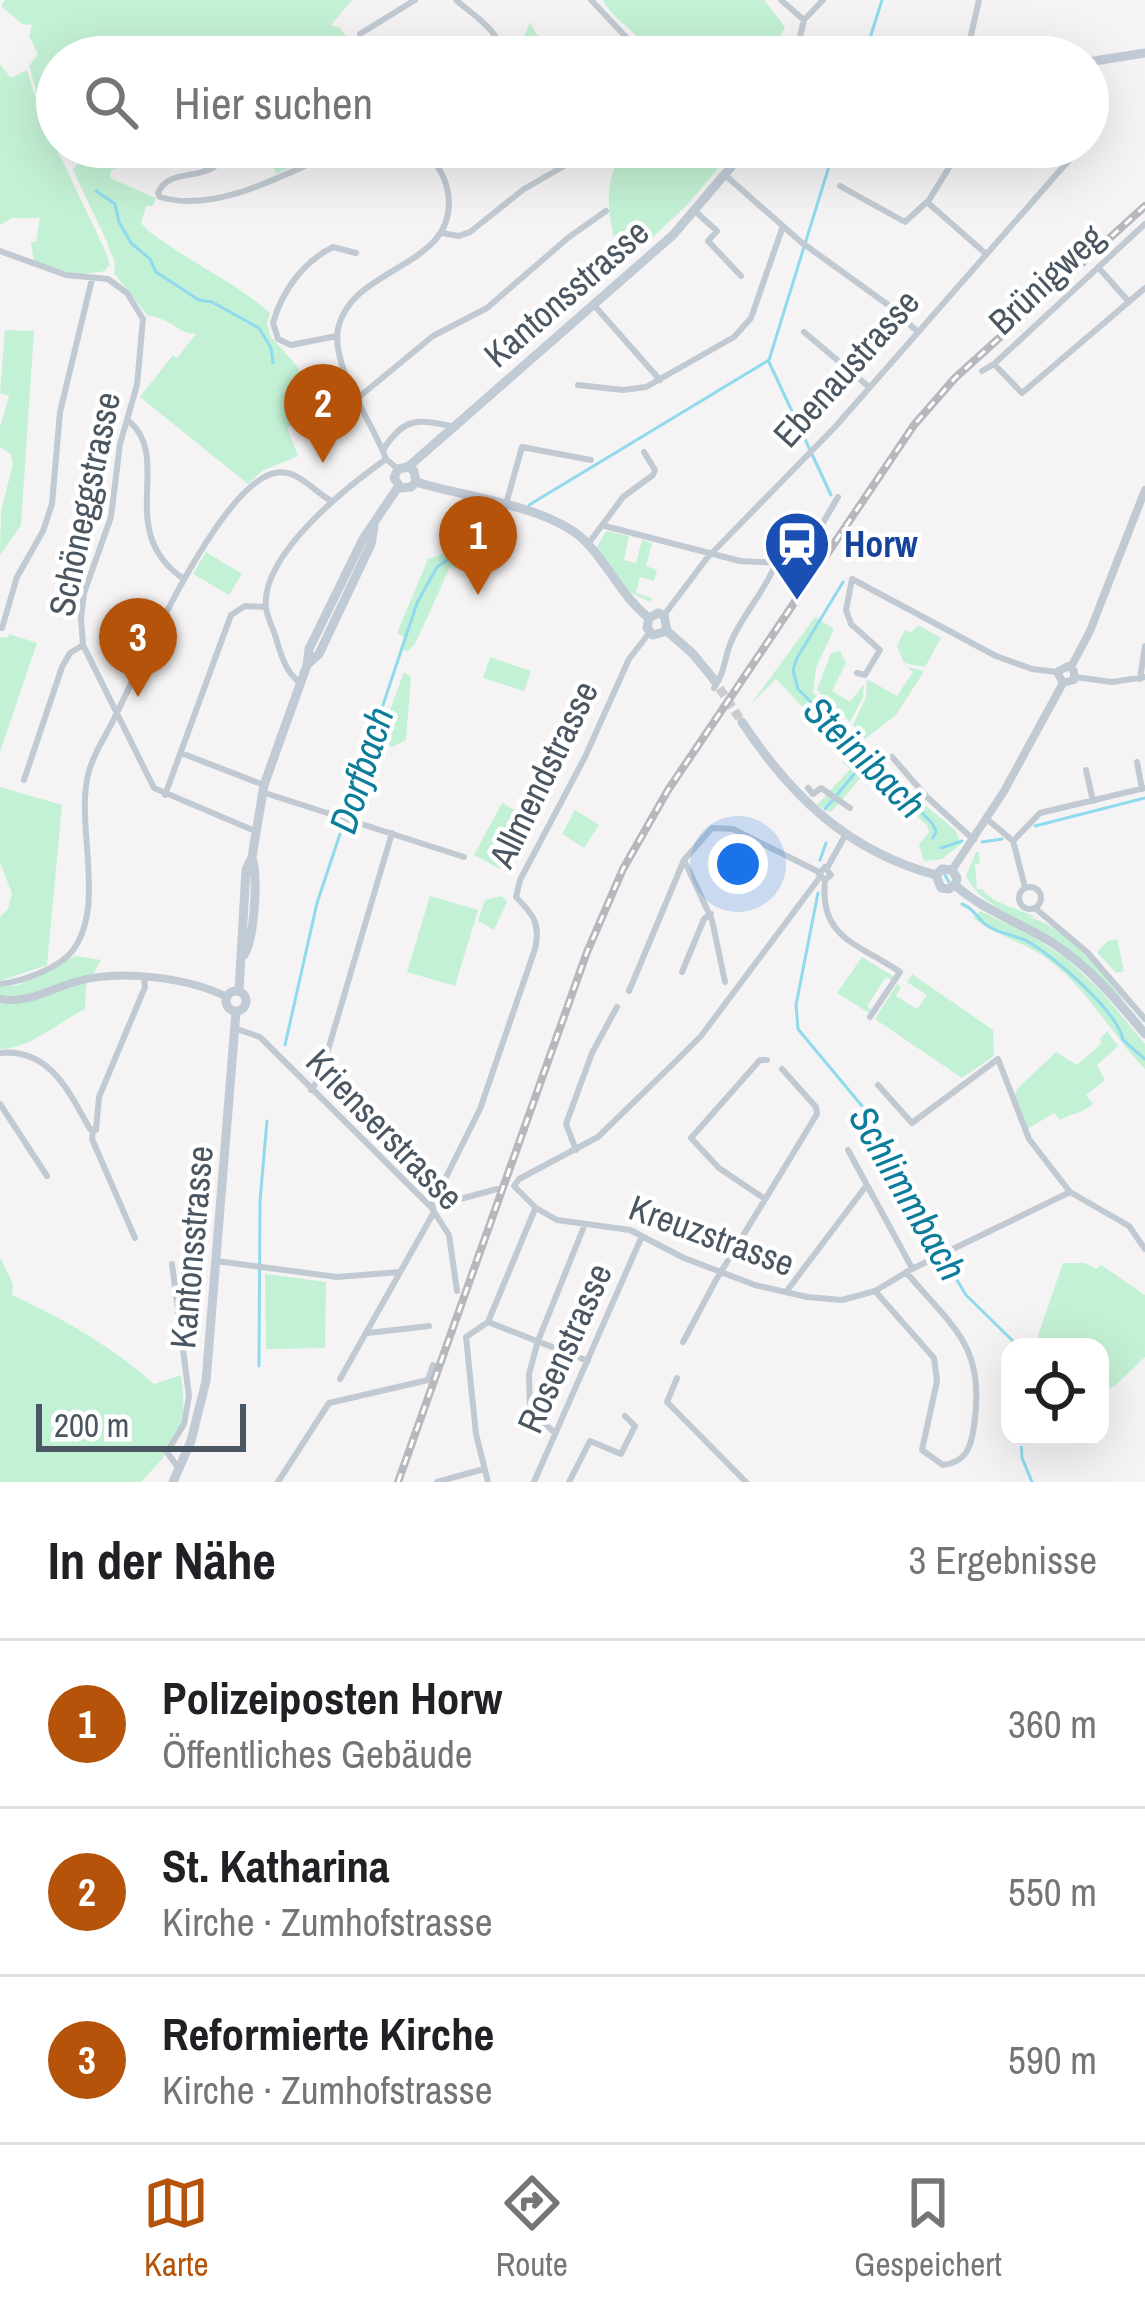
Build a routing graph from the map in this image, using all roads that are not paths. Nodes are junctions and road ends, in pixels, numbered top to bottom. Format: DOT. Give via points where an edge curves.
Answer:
graph roads {
  1 [pos="415,0"];
  2 [pos="456,0"];
  3 [pos="590,0"];
  4 [pos="781,0"];
  5 [pos="824,0"];
  6 [pos="979,0"];
  7 [pos="804,20"];
  8 [pos="360,34"];
  9 [pos="496,36"];
  10 [pos="625,36"];
  11 [pos="800,36"];
  12 [pos="971,36"];
  13 [pos="1145,52"];
  14 [pos="1109,58"];
  15 [pos="213,168"];
  16 [pos="295,168"];
  17 [pos="439,168"];
  18 [pos="560,168"];
  19 [pos="731,168"];
  20 [pos="949,168"];
  21 [pos="1062,168"];
  22 [pos="725,176"];
  23 [pos="839,186"];
  24 [pos="927,202"];
  25 [pos="606,211"];
  26 [pos="696,212"];
  27 [pos="1145,224"];
  28 [pos="782,226"];
  29 [pos="442,232"];
  30 [pos="0,251"];
  31 [pos="985,253"];
  32 [pos="356,254"];
  33 [pos="1098,267"];
  34 [pos="741,276"];
  35 [pos="92,279"];
  36 [pos="1145,288"];
  37 [pos="1129,302"];
  38 [pos="593,304"];
  39 [pos="917,331"];
  40 [pos="804,332"];
  41 [pos="337,336"];
  42 [pos="994,364"];
  43 [pos="982,370"];
  44 [pos="660,380"];
  45 [pos="578,385"];
  46 [pos="869,387"];
  47 [pos="359,397"];
  48 [pos="128,421"];
  49 [pos="455,427"];
  50 [pos="644,452"];
  51 [pos="384,454"];
  52 [pos="591,460"];
  53 [pos="403,468"];
  54 [pos="416,482"];
  55 [pos="398,487"];
  56 [pos="1145,490"];
  57 [pos="838,497"];
  58 [pos="330,500"];
  59 [pos="505,507"];
  60 [pos="605,526"];
  61 [pos="588,544"];
  62 [pos="710,554"];
  63 [pos="776,565"];
  64 [pos="184,579"];
  65 [pos="266,608"];
  66 [pos="664,616"];
  67 [pos="649,618"];
  68 [pos="2,628"];
  69 [pos="667,631"];
  70 [pos="650,632"];
  71 [pos="83,645"];
  72 [pos="1145,646"];
  73 [pos="1058,672"];
  74 [pos="1073,672"];
  75 [pos="857,674"];
  76 [pos="1142,678"];
  77 [pos="713,682"];
  78 [pos="300,683"];
  79 [pos="1063,683"];
  80 [pos="116,714"];
  81 [pos="742,722"];
  82 [pos="181,753"];
  83 [pos="892,757"];
  84 [pos="1137,762"];
  85 [pos="581,764"];
  86 [pos="1086,770"];
  87 [pos="594,771"];
  88 [pos="24,780"];
  89 [pos="263,788"];
  90 [pos="808,788"];
  91 [pos="1144,788"];
  92 [pos="165,796"];
  93 [pos="1093,801"];
  94 [pos="850,808"];
  95 [pos="987,819"];
  96 [pos="255,831"];
  97 [pos="847,832"];
  98 [pos="392,833"];
  99 [pos="974,840"];
  100 [pos="1013,841"];
  101 [pos="464,857"];
  102 [pos="684,860"];
  103 [pos="952,870"];
  104 [pos="936,875"];
  105 [pos="821,876"];
  106 [pos="955,885"];
  107 [pos="1025,887"];
  108 [pos="1035,908"];
  109 [pos="710,914"];
  110 [pos="682,972"];
  111 [pos="144,978"];
  112 [pos="725,982"];
  113 [pos="0,984"];
  114 [pos="629,991"];
  115 [pos="239,992"];
  116 [pos="226,997"];
  117 [pos="0,999"];
  118 [pos="617,1007"];
  119 [pos="236,1012"];
  120 [pos="870,1016"];
  121 [pos="1145,1019"];
  122 [pos="237,1029"];
  123 [pos="1145,1034"];
  124 [pos="0,1053"];
  125 [pos="767,1060"];
  126 [pos="782,1069"];
  127 [pos="878,1085"];
  128 [pos="311,1090"];
  129 [pos="0,1104"];
  130 [pos="93,1131"];
  131 [pos="576,1150"];
  132 [pos="848,1150"];
  133 [pos="46,1176"];
  134 [pos="867,1186"];
  135 [pos="497,1190"];
  136 [pos="1070,1192"];
  137 [pos="765,1199"];
  138 [pos="536,1208"];
  139 [pos="433,1210"];
  140 [pos="585,1224"];
  141 [pos="642,1236"];
  142 [pos="135,1238"];
  143 [pos="1145,1249"];
  144 [pos="217,1261"];
  145 [pos="172,1264"];
  146 [pos="909,1270"];
  147 [pos="400,1272"];
  148 [pos="720,1272"];
  149 [pos="457,1291"];
  150 [pos="875,1291"];
  151 [pos="786,1292"];
  152 [pos="488,1322"];
  153 [pos="430,1326"];
  154 [pos="366,1333"];
  155 [pos="538,1342"];
  156 [pos="683,1342"];
  157 [pos="588,1361"];
  158 [pos="434,1365"];
  159 [pos="677,1378"];
  160 [pos="340,1379"];
  161 [pos="625,1416"];
  162 [pos="556,1433"];
  163 [pos="179,1469"];
  164 [pos="484,1469"];
  165 [pos="173,1482"];
  166 [pos="278,1482"];
  167 [pos="437,1482"];
  168 [pos="488,1482"];
  169 [pos="534,1482"];
  170 [pos="569,1482"];
  171 [pos="746,1482"];
  1 -- 8 [label="street"];
  2 -- 9 [label="street"];
  3 -- 10 [label="street"];
  4 -- 7 [label="street"];
  5 -- 7 [label="street"];
  6 -- 12 [label="street"];
  7 -- 11 [label="street"];
  13 -- 14 [label="main road"];
  15 -- 16 [label="street" via="166,181 160,197 230,194"];
  17 -- 29 [label="street" via="449,202"];
  18 -- 29 [label="street" via="470,232"];
  19 -- 22 [label="main road, Kantonsstrasse"];
  20 -- 24 [label="street"];
  21 -- 31 [label="street, Ebenaustrasse"];
  22 -- 26 [label="main road, Kantonsstrasse"];
  22 -- 28 [label="street"];
  23 -- 24 [label="street" via="905,222"];
  24 -- 31 [label="street"];
  25 -- 47 [label="street"];
  26 -- 34 [label="street" via="717,231 708,241"];
  26 -- 38 [label="main road, Kantonsstrasse"];
  27 -- 33 [label="street, Brünigweg"];
  28 -- 39 [label="street"];
  28 -- 44 [label="street" via="748,324"];
  29 -- 41 [label="street" via="357,293"];
  30 -- 35 [label="street, Schöneggstrasse"];
  31 -- 39 [label="street, Ebenaustrasse"];
  32 -- 41 [label="street" via="333,247 314,259 272,322 291,346"];
  33 -- 37 [label="street"];
  33 -- 42 [label="street, Brünigweg"];
  35 -- 48 [label="street, Schöneggstrasse" via="122,288 143,319"];
  35 -- 68 [label="street" via="60,412 51,508"];
  36 -- 37 [label="street"];
  37 -- 42 [label="street" via="1022,393"];
  38 -- 44 [label="street"];
  38 -- 49 [label="main road, Kantonsstrasse"];
  39 -- 46 [label="street, Ebenaustrasse"];
  40 -- 46 [label="street"];
  41 -- 47 [label="street"];
  42 -- 43 [label="street, Brünigweg"];
  44 -- 45 [label="street" via="623,390"];
  46 -- 62 [label="street, Ebenaustrasse"];
  47 -- 51 [label="street"];
  48 -- 64 [label="street" via="142,440 149,538"];
  48 -- 71 [label="street, Schöneggstrasse" via="111,517 81,609"];
  49 -- 51 [label="street" via="409,422"];
  49 -- 53 [label="main road, Kantonsstrasse"];
  50 -- 60 [label="street" via="655,470"];
  51 -- 53 [label="street"];
  51 -- 58 [label="street"];
  52 -- 59 [label="street" via="522,447"];
  53 -- 54 [label="main road" via="414,471"];
  53 -- 55 [label="main road" via="394,478"];
  54 -- 55 [label="main road"];
  54 -- 59 [label="main road"];
  55 -- 78 [label="main road" via="363,539"];
  56 -- 74 [label="street"];
  57 -- 63 [label="street" via="799,564"];
  58 -- 64 [label="street" via="292,474 266,476 227,514"];
  58 -- 65 [label="street" via="299,534"];
  59 -- 61 [label="main road" via="549,520"];
  60 -- 61 [label="street"];
  60 -- 62 [label="street"];
  61 -- 67 [label="main road"];
  62 -- 63 [label="street"];
  62 -- 66 [label="street, Ebenaustrasse"];
  63 -- 77 [label="street"];
  64 -- 80 [label="street"];
  65 -- 78 [label="street" via="287,673"];
  65 -- 82 [label="street" via="232,613"];
  66 -- 67 [label="main road"];
  66 -- 69 [label="main road"];
  67 -- 70 [label="main road"];
  69 -- 70 [label="main road"];
  69 -- 77 [label="main road"];
  70 -- 85 [label="street, Allmendstrasse" via="629,659"];
  71 -- 80 [label="street, Schöneggstrasse"];
  71 -- 88 [label="street" via="62,667"];
  72 -- 76 [label="street"];
  73 -- 74 [label="street"];
  73 -- 75 [label="street" via="996,656 851,579 850,624 880,650 865,675"];
  73 -- 79 [label="street"];
  74 -- 76 [label="street" via="1112,682"];
  74 -- 79 [label="street"];
  78 -- 89 [label="main road"];
  79 -- 95 [label="street"];
  80 -- 92 [label="street, Schöneggstrasse"];
  80 -- 113 [label="street" via="88,773 88,897 78,940 66,957"];
  81 -- 97 [label="main road" via="795,794"];
  82 -- 89 [label="street"];
  82 -- 92 [label="street"];
  83 -- 99 [label="street"];
  84 -- 91 [label="street"];
  85 -- 87 [label="street"];
  85 -- 139 [label="street, Allmendstrasse" via="516,891 538,926 535,949 480,1109"];
  86 -- 93 [label="street"];
  89 -- 96 [label="main road"];
  89 -- 98 [label="street"];
  90 -- 94 [label="street"];
  91 -- 93 [label="street"];
  92 -- 96 [label="street"];
  93 -- 100 [label="street" via="1040,813"];
  95 -- 99 [label="street"];
  95 -- 100 [label="street"];
  96 -- 115 [label="main road" via="253,922"];
  97 -- 104 [label="main road"];
  97 -- 105 [label="street" via="827,868 831,875"];
  98 -- 101 [label="street"];
  98 -- 128 [label="street"];
  99 -- 103 [label="street"];
  100 -- 107 [label="street"];
  102 -- 105 [label="street" via="704,834 722,826"];
  102 -- 109 [label="street"];
  102 -- 114 [label="street"];
  103 -- 104 [label="main road"];
  103 -- 106 [label="main road"];
  104 -- 106 [label="main road" via="941,888"];
  105 -- 120 [label="street" via="835,929 900,972"];
  105 -- 131 [label="street" via="701,1036"];
  106 -- 123 [label="main road" via="1070,955"];
  107 -- 108 [label="street" via="1040,891"];
  107 -- 108 [label="street" via="1019,902"];
  108 -- 121 [label="street"];
  109 -- 110 [label="street"];
  109 -- 112 [label="street"];
  111 -- 116 [label="street"];
  111 -- 117 [label="street" via="81,980"];
  111 -- 130 [label="street"];
  115 -- 116 [label="main road"];
  115 -- 119 [label="main road, Kantonsstrasse" via="247,1002"];
  116 -- 119 [label="main road"];
  118 -- 131 [label="street" via="566,1124"];
  119 -- 122 [label="main road, Kantonsstrasse"];
  122 -- 128 [label="street, Krienserstrasse" via="260,1037"];
  122 -- 144 [label="main road, Kantonsstrasse"];
  124 -- 130 [label="street" via="45,1063"];
  125 -- 137 [label="street" via="691,1138"];
  126 -- 137 [label="street" via="817,1114"];
  127 -- 136 [label="street" via="912,1123 998,1059 1029,1139"];
  128 -- 139 [label="street, Krienserstrasse"];
  129 -- 133 [label="street"];
  130 -- 142 [label="street"];
  131 -- 138 [label="street, Kreuzstrasse" via="514,1186"];
  132 -- 134 [label="street"];
  134 -- 146 [label="street"];
  134 -- 151 [label="street"];
  135 -- 139 [label="street"];
  136 -- 143 [label="street" via="1129,1226"];
  136 -- 146 [label="street, Kreuzstrasse"];
  137 -- 148 [label="street"];
  138 -- 140 [label="street, Kreuzstrasse"];
  138 -- 152 [label="street"];
  139 -- 147 [label="street"];
  139 -- 149 [label="street, Krienserstrasse" via="449,1235"];
  140 -- 141 [label="street, Kreuzstrasse"];
  140 -- 155 [label="street"];
  141 -- 148 [label="street, Kreuzstrasse"];
  141 -- 157 [label="street, Rosenstrasse"];
  144 -- 147 [label="street" via="352,1278"];
  144 -- 163 [label="main road, Kantonsstrasse" via="206,1381"];
  145 -- 163 [label="street" via="189,1396 167,1452"];
  146 -- 150 [label="street, Kreuzstrasse"];
  146 -- 150 [label="street" via="976,1369 972,1441 956,1463 943,1465 922,1450 934,1358"];
  147 -- 154 [label="street"];
  148 -- 151 [label="street, Kreuzstrasse"];
  148 -- 156 [label="street"];
  150 -- 151 [label="street, Kreuzstrasse" via="842,1300"];
  152 -- 155 [label="street"];
  152 -- 164 [label="street" via="466,1337"];
  153 -- 154 [label="street"];
  154 -- 160 [label="street"];
  155 -- 157 [label="street"];
  155 -- 162 [label="street" via="529,1406"];
  157 -- 162 [label="street, Rosenstrasse"];
  158 -- 166 [label="street" via="428,1380 329,1403"];
  159 -- 171 [label="street" via="667,1402"];
  161 -- 170 [label="street" via="635,1426 621,1454 590,1442"];
  162 -- 169 [label="street, Rosenstrasse"];
  163 -- 165 [label="main road, Kantonsstrasse"];
  164 -- 167 [label="street"];
  164 -- 168 [label="street"];
}
